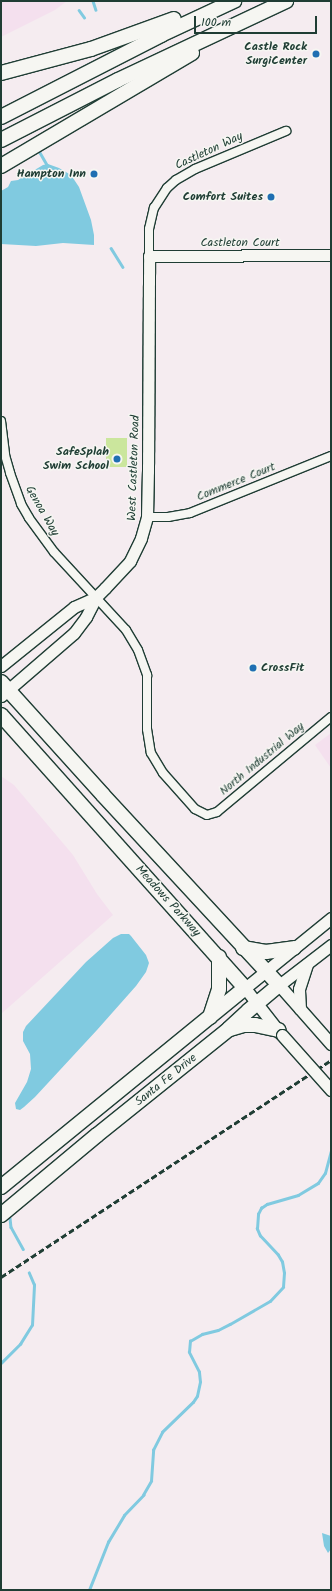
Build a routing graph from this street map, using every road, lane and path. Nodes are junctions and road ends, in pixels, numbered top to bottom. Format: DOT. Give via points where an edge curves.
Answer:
graph roads {
  1 [pos="219,1"];
  2 [pos="234,1"];
  3 [pos="286,1"];
  4 [pos="250,17"];
  5 [pos="1,73"];
  6 [pos="1,117"];
  7 [pos="286,131"];
  8 [pos="1,140"];
  9 [pos="1,166"];
  10 [pos="331,255"];
  11 [pos="149,256"];
  12 [pos="1,421"];
  13 [pos="331,456"];
  14 [pos="147,516"];
  15 [pos="96,597"];
  16 [pos="1,666"];
  17 [pos="4,689"];
  18 [pos="1,715"];
  19 [pos="331,717"];
  20 [pos="331,918"];
  21 [pos="331,945"];
  22 [pos="243,948"];
  23 [pos="294,948"];
  24 [pos="218,957"];
  25 [pos="307,964"];
  26 [pos="266,971"];
  27 [pos="279,985"];
  28 [pos="245,988"];
  29 [pos="258,1003"];
  30 [pos="302,1012"];
  31 [pos="210,1017"];
  32 [pos="230,1029"];
  33 [pos="280,1033"];
  34 [pos="331,1044"];
  35 [pos="331,1090"];
  36 [pos="1,1187"];
  37 [pos="1,1215"];
  1 -- 5 [label="highway" via="98,47"];
  2 -- 6 [label="highway" via="161,35"];
  3 -- 4 [label="highway"];
  4 -- 8 [label="highway"];
  4 -- 9 [label="highway"];
  7 -- 11 [label="street, Castleton Way" via="195,169 167,188 154,208 149,229"];
  10 -- 11 [label="street, Castleton Court"];
  11 -- 14 [label="street, West Castleton Road"];
  12 -- 15 [label="street, Genoa Way" via="7,464 24,508 50,548"];
  13 -- 14 [label="street, Commerce Court" via="190,513 168,517"];
  14 -- 15 [label="street, West Castleton Road" via="142,538 133,556 115,579"];
  15 -- 16 [label="street" via="74,607"];
  15 -- 17 [label="street" via="74,633"];
  15 -- 19 [label="street, North Industrial Way" via="126,630 143,661 148,684 148,736 153,758 195,809 207,815 214,814"];
  17 -- 22 [label="highway, Meadows Parkway"];
  18 -- 24 [label="highway, Meadows Parkway"];
  20 -- 23 [label="street, Santa Fe Drive"];
  21 -- 25 [label="street, Santa Fe Drive"];
  22 -- 23 [label="highway" via="266,952"];
  22 -- 26 [label="highway, Meadows Parkway"];
  23 -- 26 [label="street, Santa Fe Drive"];
  24 -- 28 [label="highway, Meadows Parkway"];
  24 -- 31 [label="highway" via="219,989"];
  25 -- 27 [label="street, Santa Fe Drive"];
  25 -- 30 [label="street" via="299,989"];
  26 -- 27 [label="highway, Meadows Parkway"];
  26 -- 28 [label="street, Santa Fe Drive"];
  27 -- 29 [label="highway, Santa Fe Drive"];
  27 -- 30 [label="street, Meadows Parkway"];
  28 -- 29 [label="street, Meadows Parkway"];
  28 -- 31 [label="highway, Santa Fe Drive"];
  29 -- 32 [label="highway, Santa Fe Drive"];
  29 -- 33 [label="street, Meadows Parkway"];
  30 -- 34 [label="street, Meadows Parkway"];
  31 -- 36 [label="highway, Santa Fe Drive"];
  32 -- 33 [label="highway" via="255,1025"];
  32 -- 37 [label="highway, Santa Fe Drive" via="97,1134"];
  33 -- 35 [label="street, Meadows Parkway, bridge"];
}
